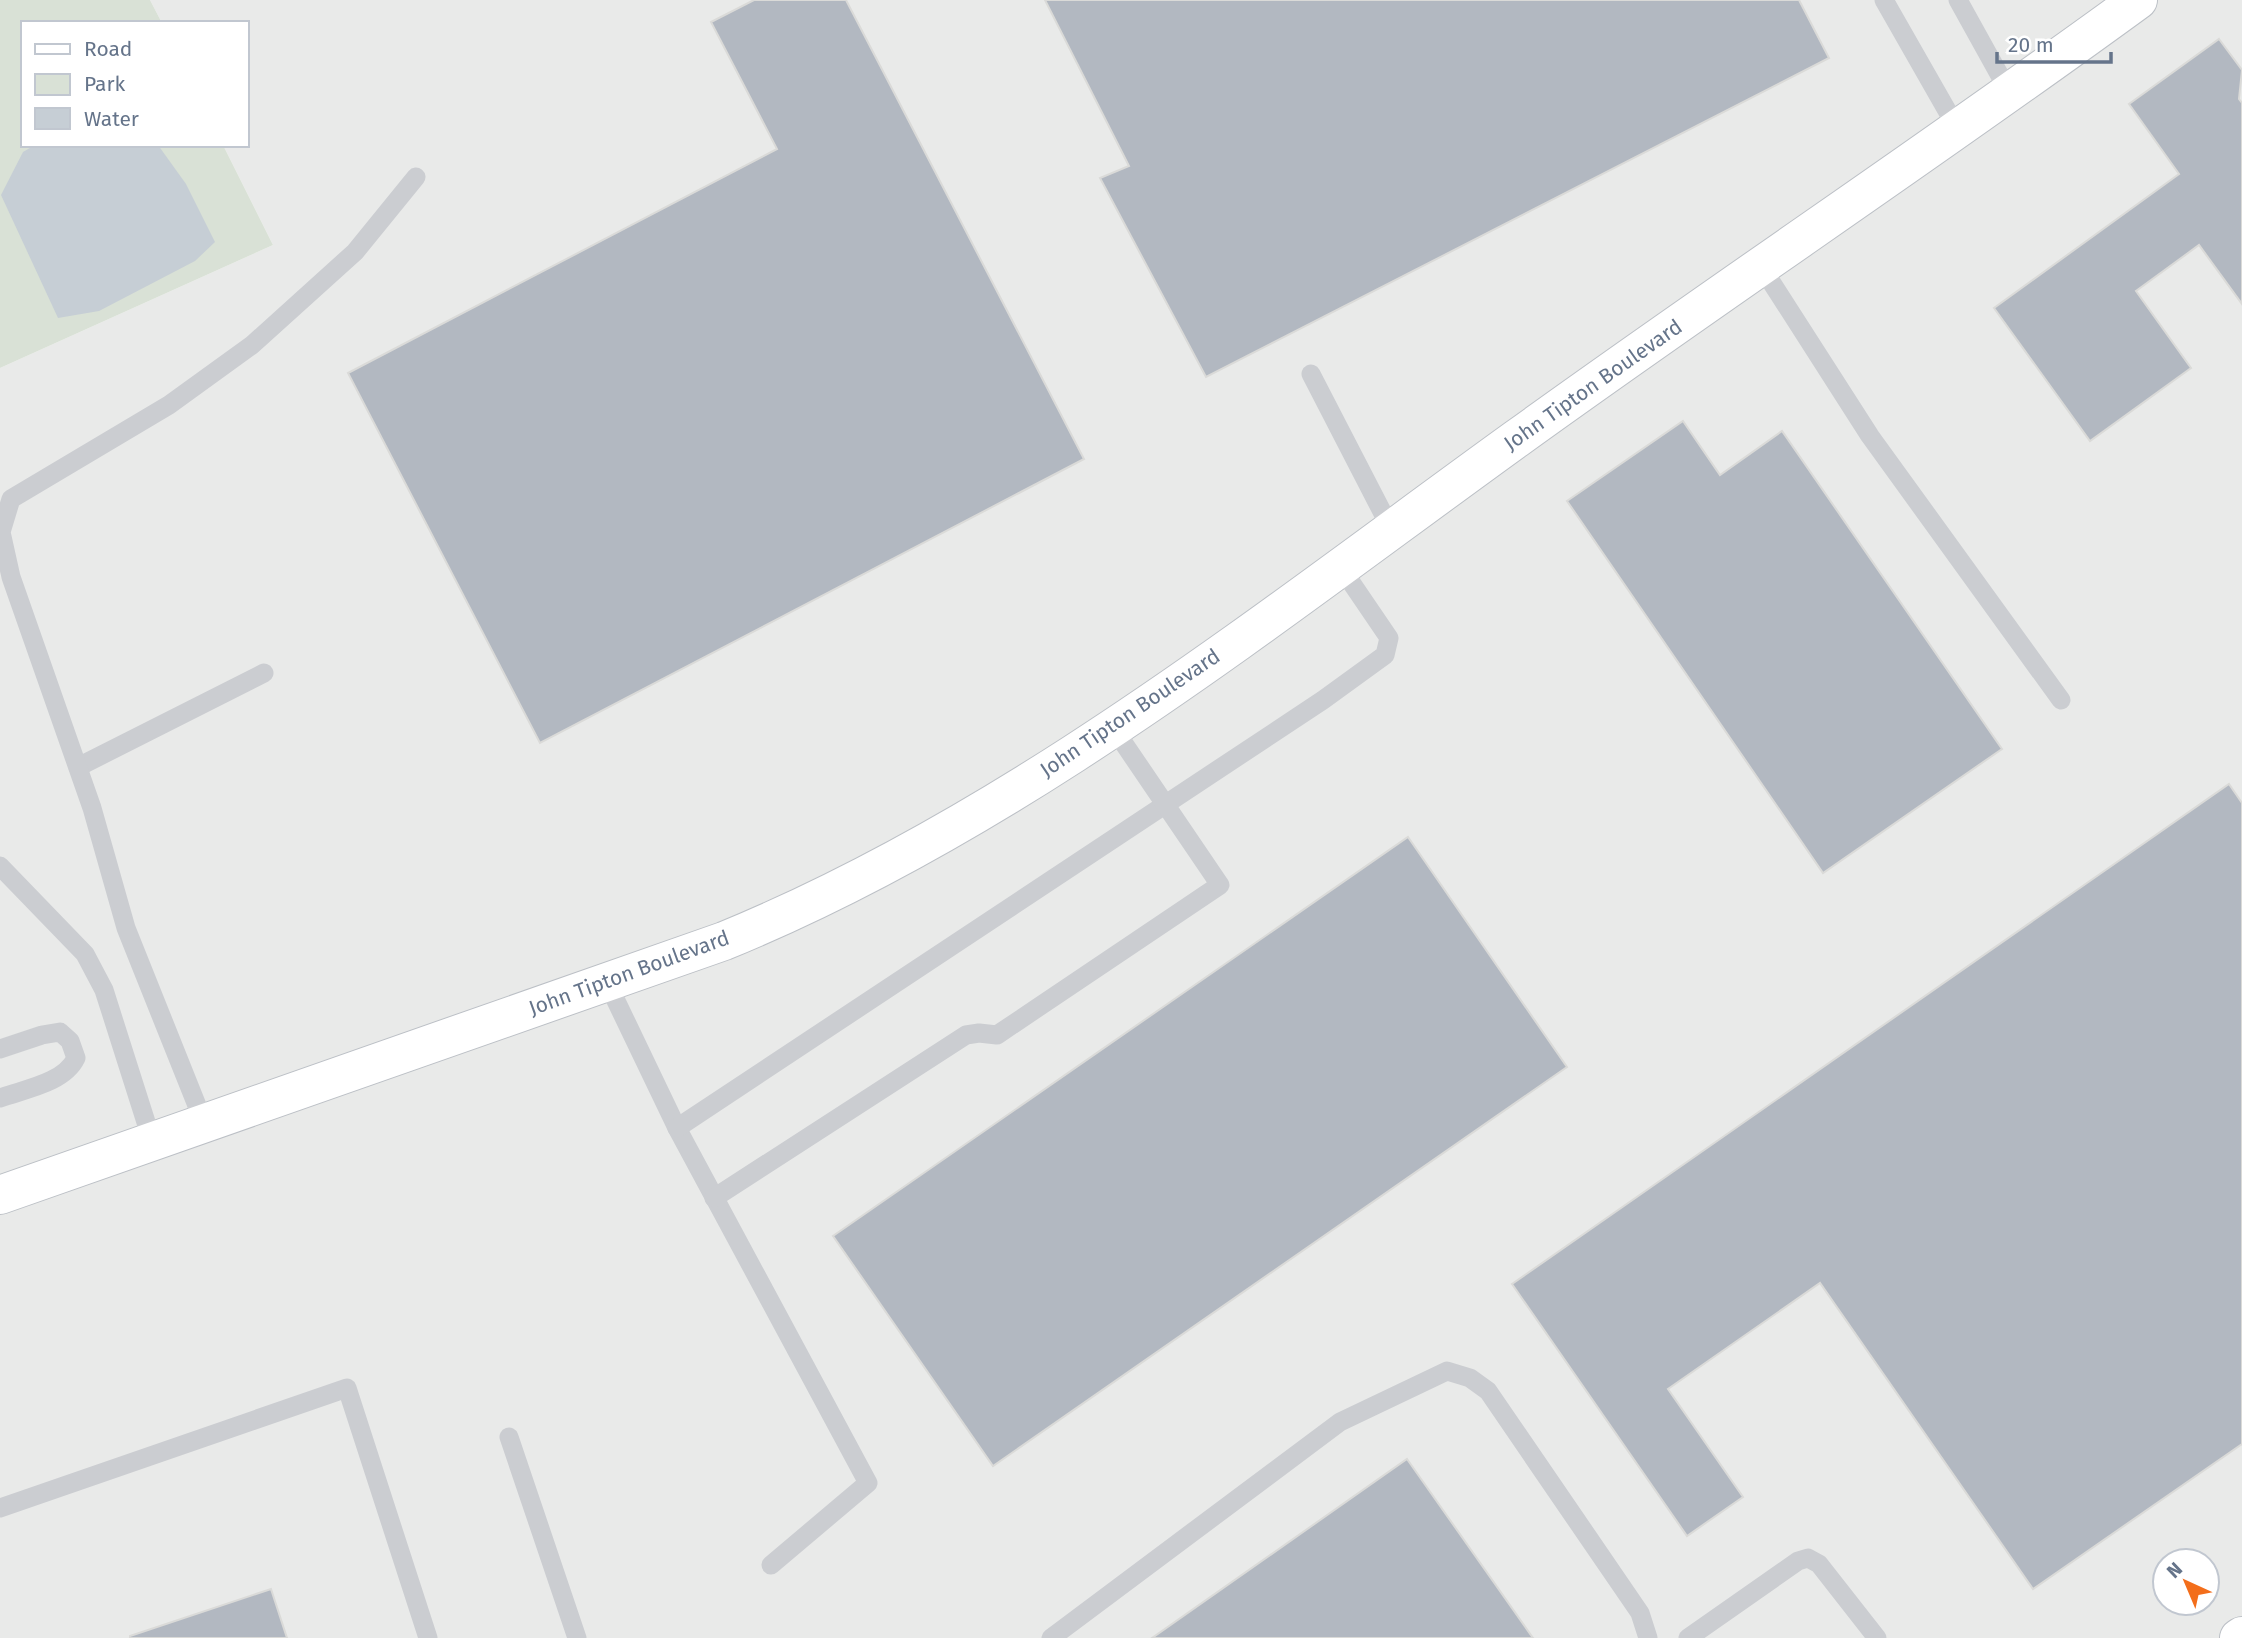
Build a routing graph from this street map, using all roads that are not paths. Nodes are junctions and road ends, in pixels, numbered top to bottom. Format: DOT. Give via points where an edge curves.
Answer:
graph roads {
  1 [pos="1884,0"];
  2 [pos="1958,0"];
  3 [pos="2138,0"];
  4 [pos="2008,92"];
  5 [pos="1957,128"];
  6 [pos="416,177"];
  7 [pos="1760,266"];
  8 [pos="1311,374"];
  9 [pos="1391,529"];
  10 [pos="1340,566"];
  11 [pos="264,673"];
  12 [pos="2061,700"];
  13 [pos="1112,726"];
  14 [pos="78,767"];
  15 [pos="1164,805"];
  16 [pos="0,866"];
  17 [pos="607,982"];
  18 [pos="0,1049"];
  19 [pos="0,1098"];
  20 [pos="204,1123"];
  21 [pos="677,1128"];
  22 [pos="152,1141"];
  23 [pos="0,1195"];
  24 [pos="714,1198"];
  25 [pos="509,1437"];
  26 [pos="0,1508"];
  27 [pos="771,1565"];
  28 [pos="428,1638"];
  29 [pos="577,1638"];
  30 [pos="1051,1638"];
  31 [pos="1648,1638"];
  32 [pos="1688,1638"];
  33 [pos="1877,1638"];
  1 -- 5 [label="lane"];
  2 -- 4 [label="lane"];
  3 -- 4 [label="street, John Tipton Boulevard"];
  4 -- 5 [label="street, John Tipton Boulevard"];
  5 -- 7 [label="street, John Tipton Boulevard"];
  6 -- 14 [label="lane" via="355,252 251,345 169,405 11,499 1,533 11,578"];
  7 -- 9 [label="street, John Tipton Boulevard"];
  7 -- 12 [label="lane" via="1870,436"];
  8 -- 9 [label="lane"];
  9 -- 10 [label="street, John Tipton Boulevard"];
  10 -- 13 [label="street, John Tipton Boulevard"];
  10 -- 15 [label="lane" via="1390,638 1385,655"];
  11 -- 14 [label="lane"];
  13 -- 15 [label="lane"];
  13 -- 17 [label="street, John Tipton Boulevard" via="905,854 806,907"];
  14 -- 20 [label="lane" via="126,928"];
  15 -- 21 [label="lane"];
  15 -- 24 [label="lane" via="1220,885 1028,1016 997,1035 965,1035"];
  16 -- 22 [label="lane" via="85,954 104,990"];
  17 -- 20 [label="street, John Tipton Boulevard"];
  17 -- 21 [label="lane"];
  18 -- 19 [label="lane" via="60,1032 71,1041 76,1058 70,1070 57,1077"];
  20 -- 22 [label="street, John Tipton Boulevard"];
  21 -- 24 [label="lane"];
  22 -- 23 [label="street, John Tipton Boulevard"];
  24 -- 27 [label="lane" via="868,1483"];
  25 -- 29 [label="lane"];
  26 -- 28 [label="lane" via="347,1388"];
  30 -- 31 [label="lane" via="1340,1422 1447,1371 1471,1378 1488,1391 1640,1613"];
  32 -- 33 [label="lane" via="1798,1560 1808,1558 1819,1564"];
}
